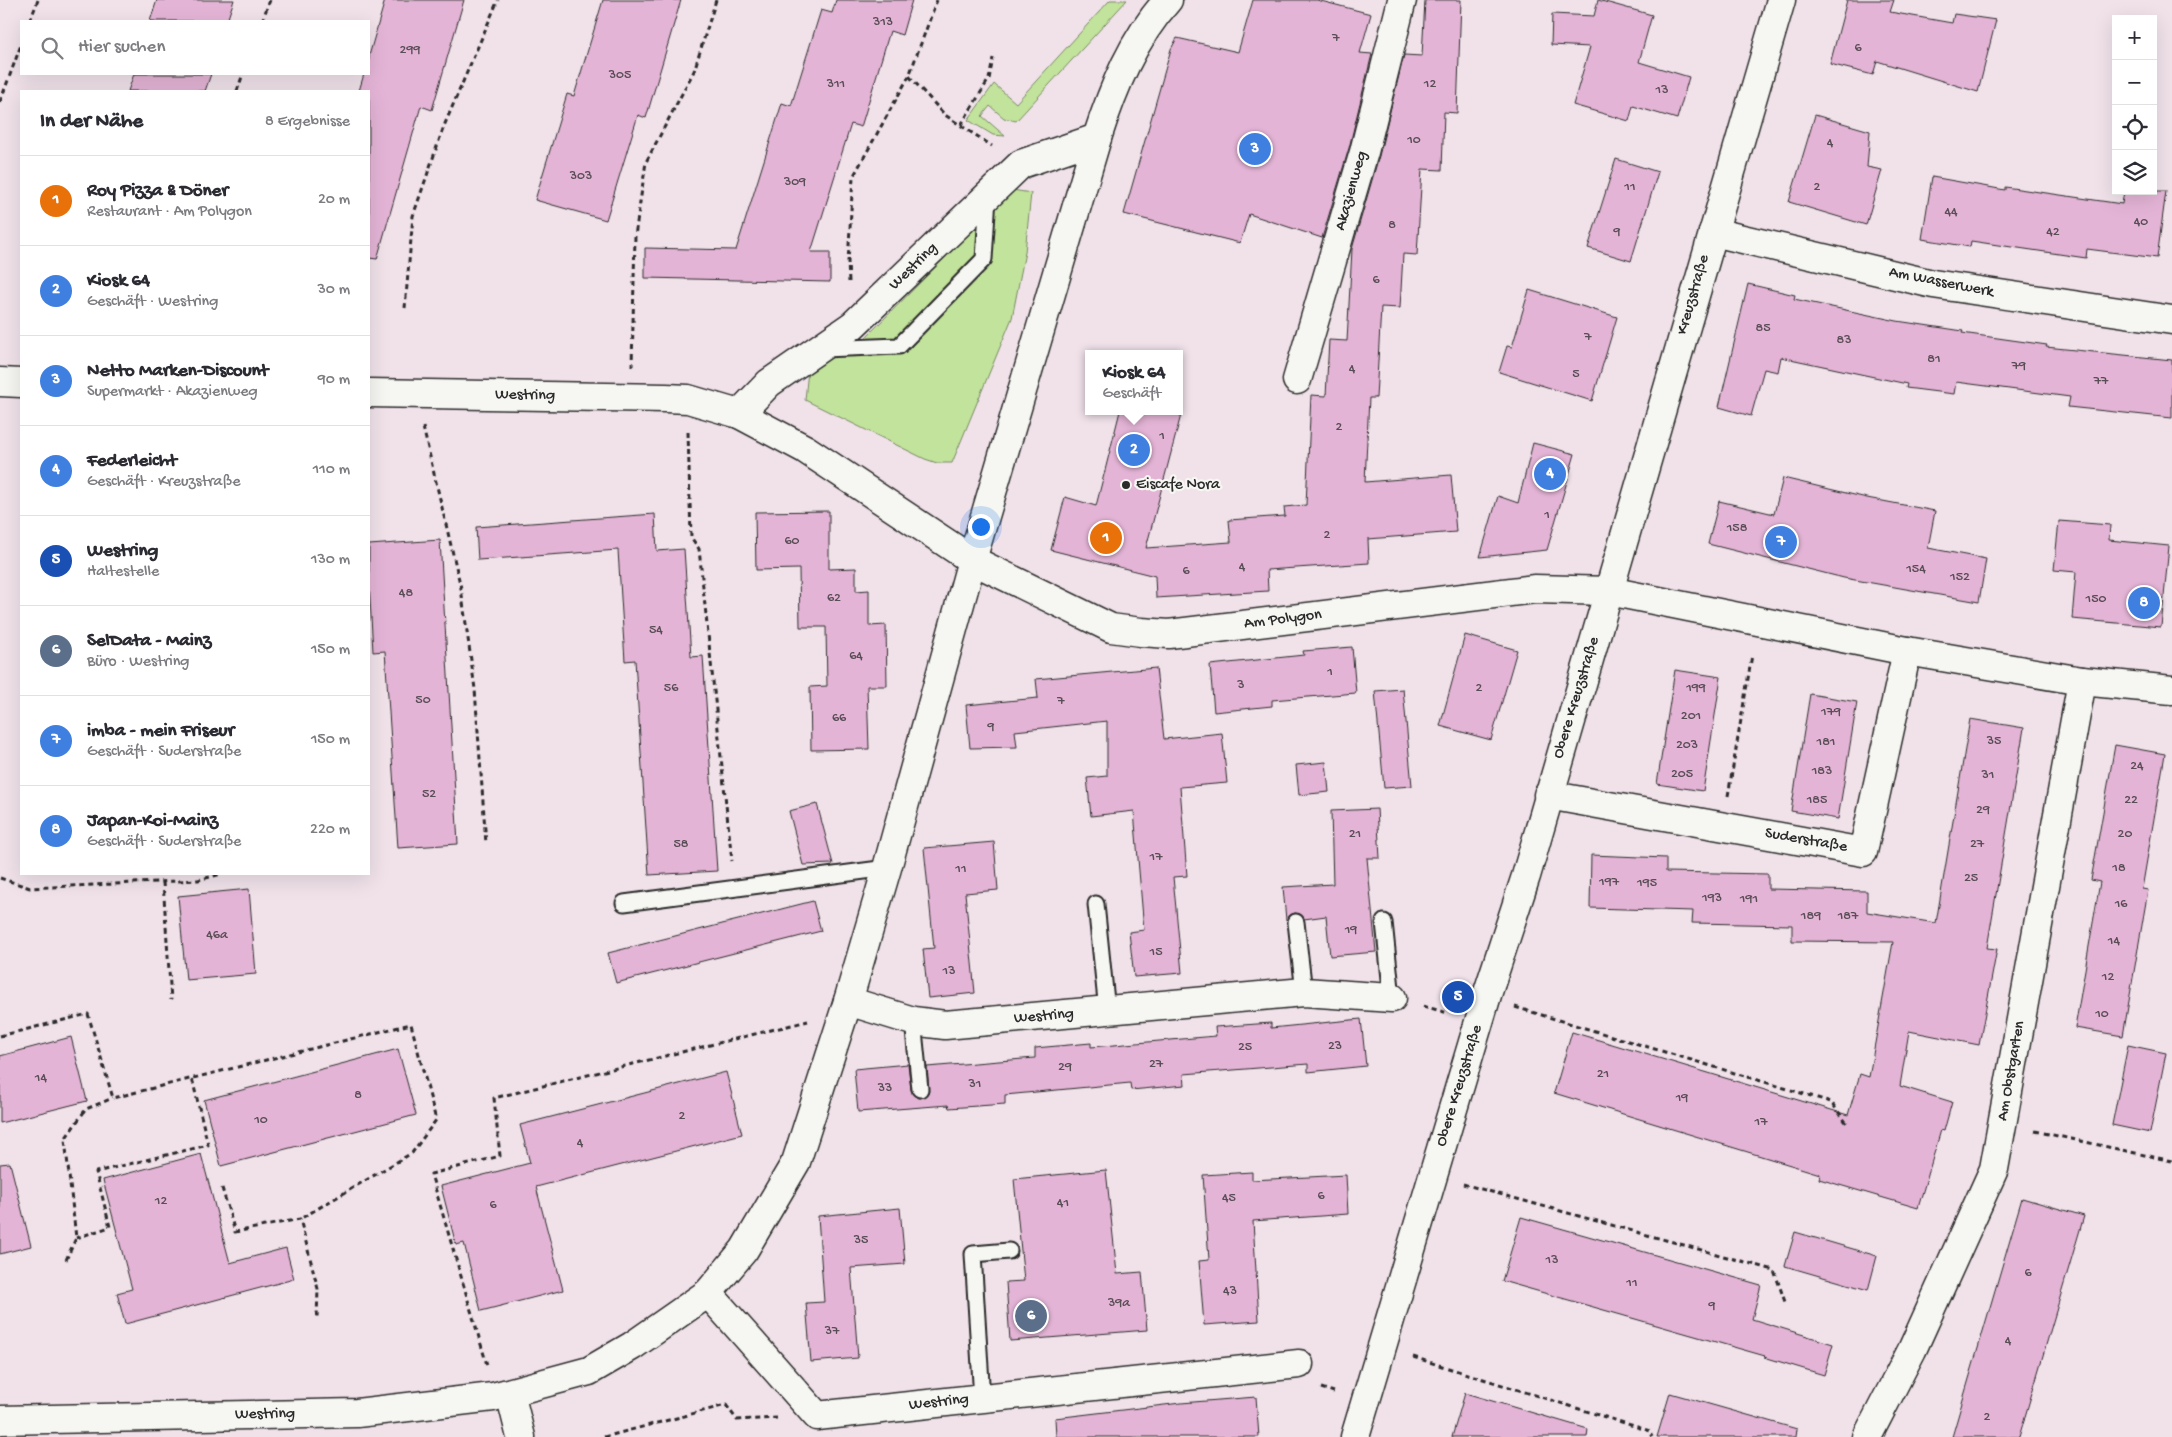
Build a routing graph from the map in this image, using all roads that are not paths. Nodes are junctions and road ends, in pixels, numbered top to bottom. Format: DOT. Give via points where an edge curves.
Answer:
graph roads {
  1 [pos="1168,0"];
  2 [pos="1402,0"];
  3 [pos="1781,0"];
  4 [pos="1098,138"];
  5 [pos="988,196"];
  6 [pos="1713,232"];
  7 [pos="2172,320"];
  8 [pos="818,349"];
  9 [pos="1298,380"];
  10 [pos="0,382"];
  11 [pos="20,383"];
  12 [pos="370,393"];
  13 [pos="739,414"];
  14 [pos="972,560"];
  15 [pos="1609,591"];
  16 [pos="1907,651"];
  17 [pos="2082,681"];
  18 [pos="2172,690"];
  19 [pos="1548,795"];
  20 [pos="887,868"];
  21 [pos="624,903"];
  22 [pos="1096,904"];
  23 [pos="1296,922"];
  24 [pos="1384,922"];
  25 [pos="1304,992"];
  26 [pos="1392,998"];
  27 [pos="1107,1011"];
  28 [pos="844,1014"];
  29 [pos="914,1022"];
  30 [pos="920,1089"];
  31 [pos="1010,1251"];
  32 [pos="708,1293"];
  33 [pos="1299,1364"];
  34 [pos="502,1395"];
  35 [pos="982,1399"];
  36 [pos="14,1426"];
  37 [pos="820,1427"];
  38 [pos="521,1437"];
  39 [pos="1355,1437"];
  40 [pos="1867,1437"];
  1 -- 4 [label="street, Westring" via="1133,49 1112,93"];
  2 -- 9 [label="street, Akazienweg" via="1364,152"];
  3 -- 6 [label="street, Kreuzstraße"];
  4 -- 5 [label="street, Westring" via="1021,164"];
  4 -- 14 [label="street, Westring"];
  5 -- 8 [label="street, Westring" via="853,325"];
  5 -- 8 [label="lane" via="984,259 899,346"];
  6 -- 7 [label="street, Am Wasserwerk" via="1933,284"];
  6 -- 15 [label="street, Kreuzstraße"];
  8 -- 13 [label="street, Westring" via="770,383"];
  10 -- 11 [label="street"];
  12 -- 13 [label="street, Westring" via="688,399"];
  13 -- 14 [label="street, Westring" via="805,449"];
  14 -- 15 [label="street, Am Polygon" via="1111,628 1170,634 1535,589"];
  14 -- 20 [label="street, Westring"];
  15 -- 16 [label="street"];
  15 -- 19 [label="street, Obere Kreuzstraße"];
  16 -- 17 [label="street"];
  16 -- 19 [label="street, Suderstraße" via="1863,852"];
  17 -- 18 [label="street"];
  17 -- 40 [label="street, Am Obstgarten" via="1994,1169 1912,1350"];
  19 -- 39 [label="street, Obere Kreuzstraße"];
  20 -- 21 [label="lane"];
  20 -- 28 [label="street, Westring"];
  22 -- 27 [label="lane"];
  23 -- 25 [label="lane"];
  24 -- 26 [label="lane"];
  25 -- 26 [label="street, Westring"];
  25 -- 27 [label="street, Westring"];
  27 -- 29 [label="street, Westring" via="945,1025"];
  28 -- 29 [label="street, Westring"];
  28 -- 32 [label="street, Westring" via="796,1162 744,1250"];
  29 -- 30 [label="lane"];
  31 -- 35 [label="lane" via="972,1254"];
  32 -- 34 [label="street, Westring" via="632,1346 588,1371"];
  32 -- 37 [label="street"];
  33 -- 35 [label="street, Westring"];
  34 -- 36 [label="street, Westring" via="356,1413"];
  34 -- 38 [label="street"];
  35 -- 37 [label="street, Westring"];
}
